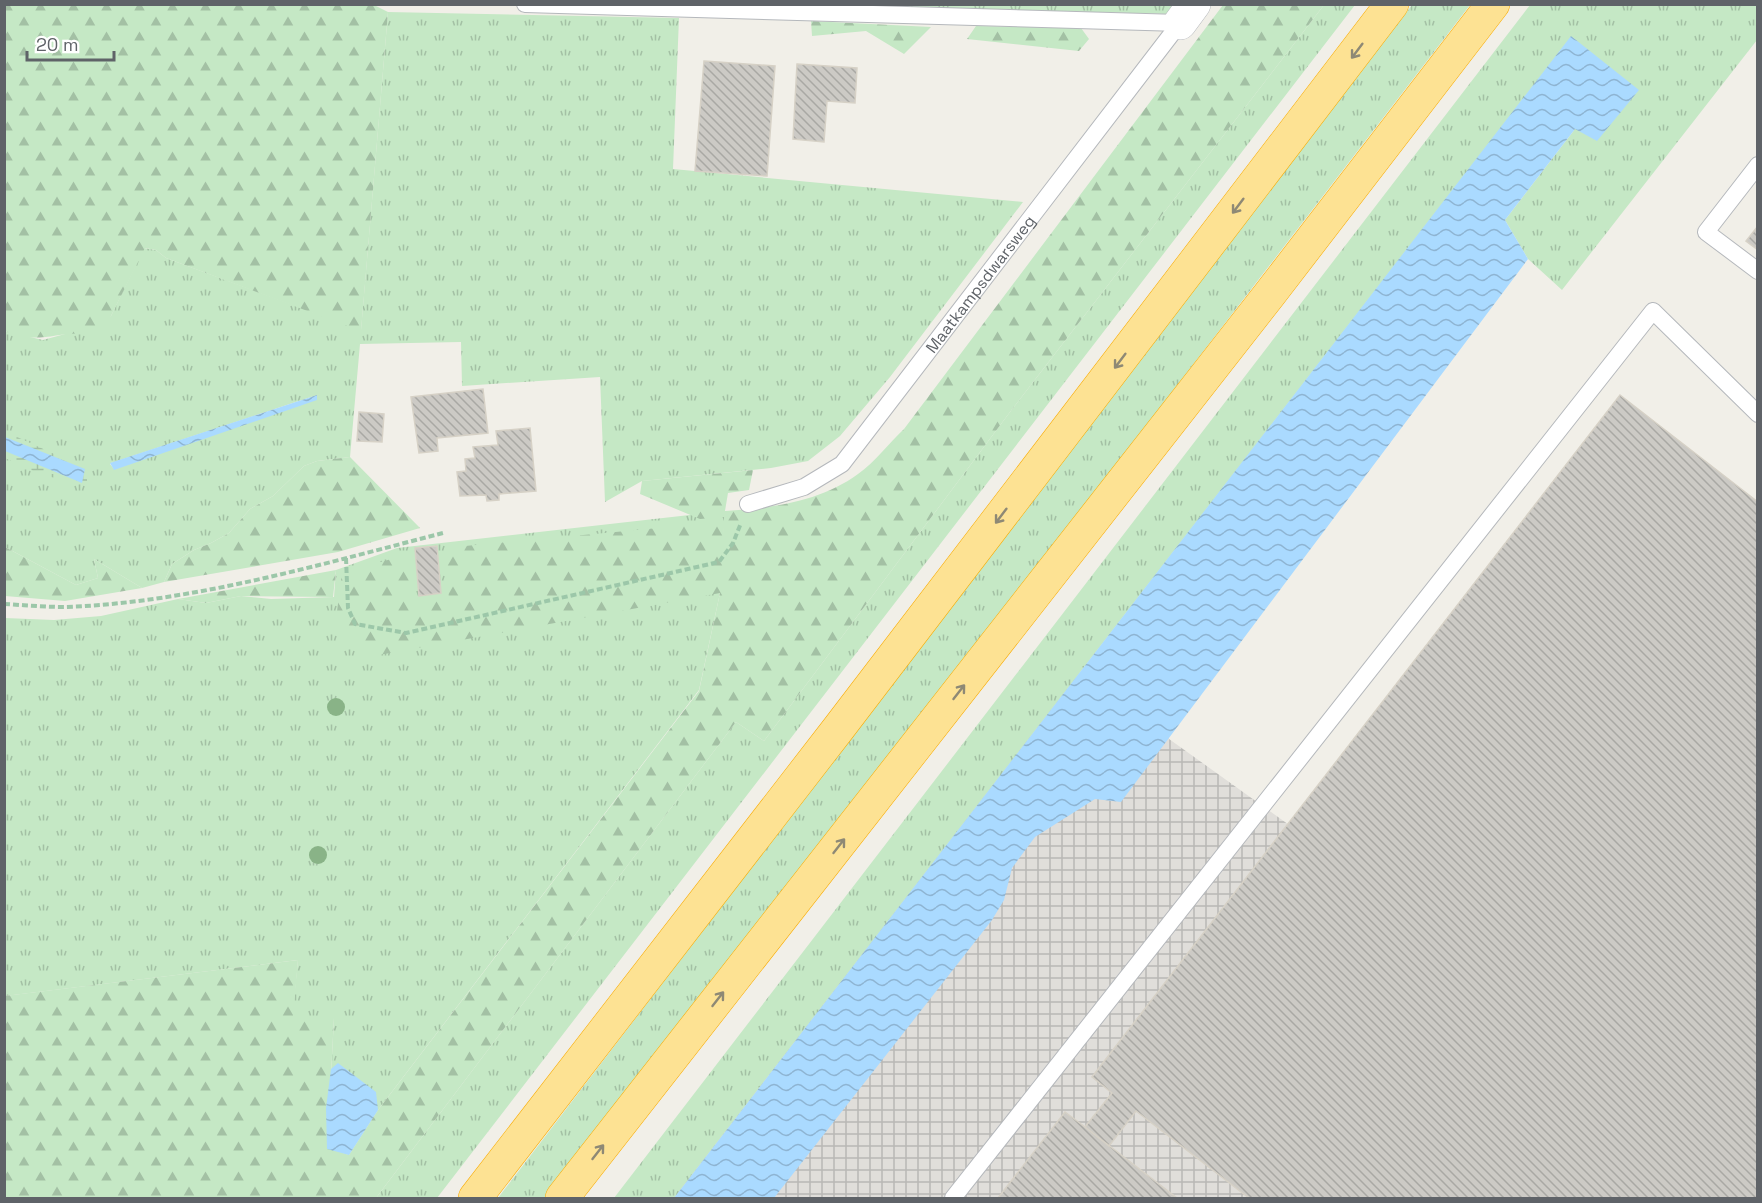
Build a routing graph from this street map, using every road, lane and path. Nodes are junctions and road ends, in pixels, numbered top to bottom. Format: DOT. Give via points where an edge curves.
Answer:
graph roads {
  1 [pos="525,4"];
  2 [pos="1392,4"];
  3 [pos="1492,4"];
  4 [pos="1187,14"];
  5 [pos="1758,165"];
  6 [pos="1758,271"];
  7 [pos="1758,414"];
  8 [pos="748,504"];
  9 [pos="443,533"];
  10 [pos="346,558"];
  11 [pos="4,604"];
  12 [pos="475,1198"];
  13 [pos="562,1198"];
  14 [pos="953,1198"];
  1 -- 4 [label="lane, Maatkampsdwarsweg"];
  2 -- 12 [label="highway, one-way"];
  13 -- 3 [label="highway, one-way"];
  4 -- 8 [label="lane, Maatkampsdwarsweg" via="842,464 804,487"];
  5 -- 6 [label="lane" via="1706,232"];
  7 -- 14 [label="lane" via="1653,312"];
  8 -- 10 [label="path" via="733,543 719,562 406,633 355,624 348,608"];
  9 -- 10 [label="path"];
  10 -- 11 [label="path" via="145,600 63,607"];
}
